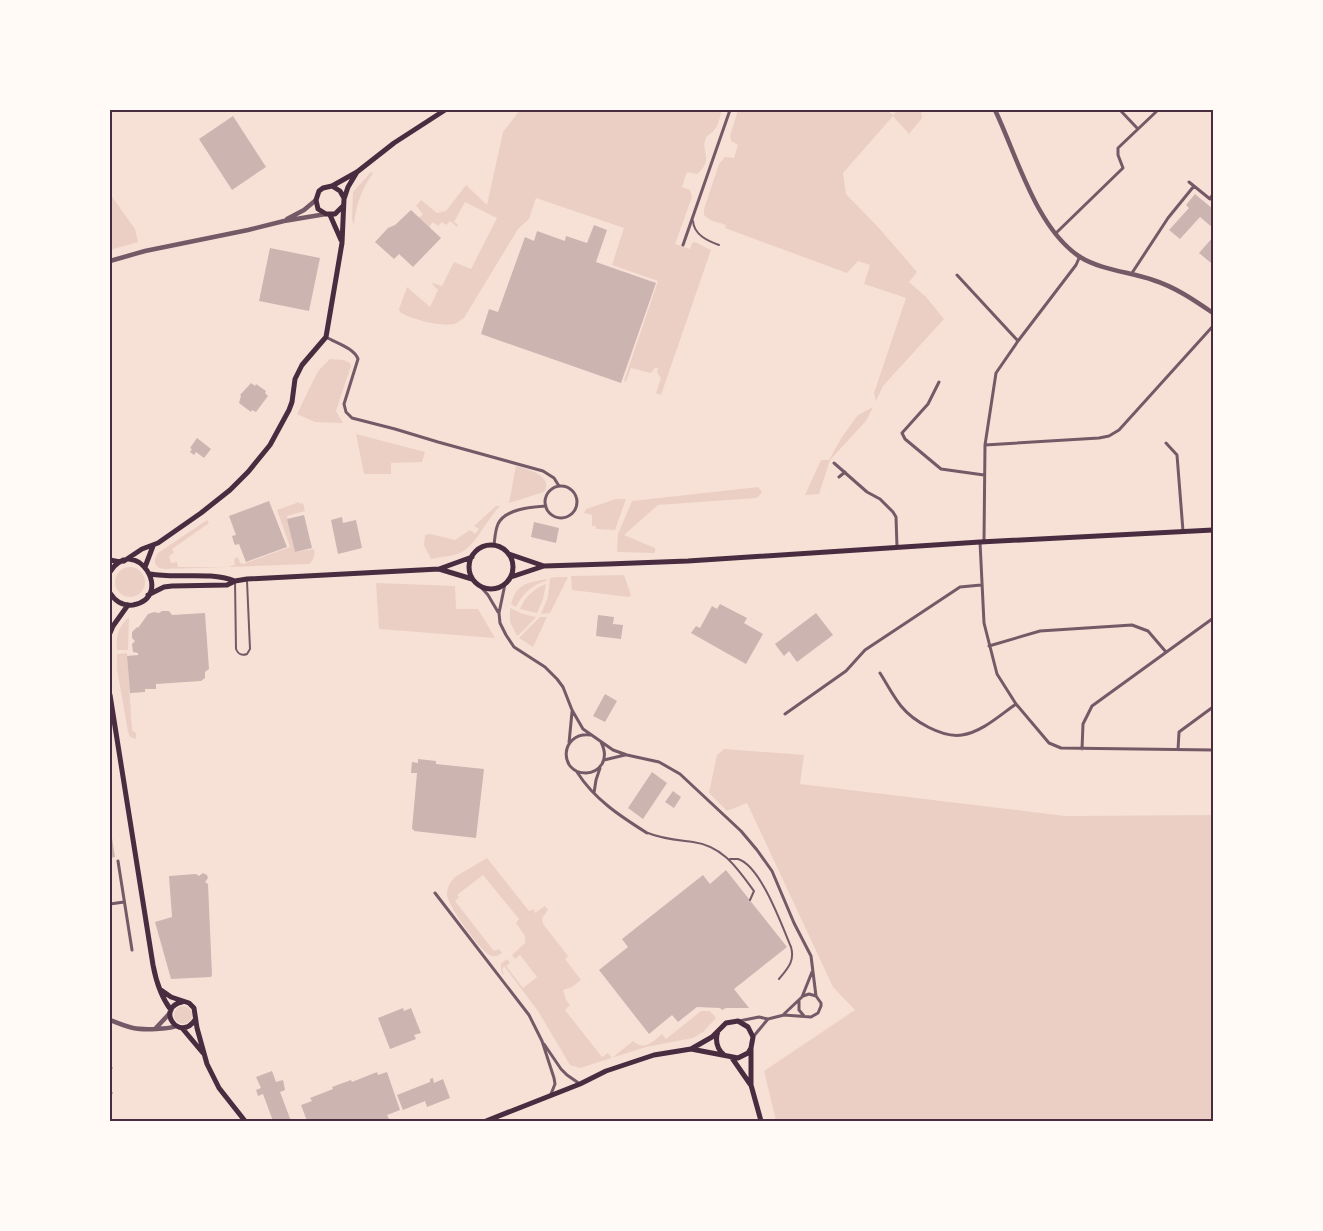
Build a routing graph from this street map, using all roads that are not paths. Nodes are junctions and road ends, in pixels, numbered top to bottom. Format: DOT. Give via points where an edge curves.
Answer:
graph roads {
  1 [pos="445,110"];
  2 [pos="730,110"];
  3 [pos="995,110"];
  4 [pos="1120,110"];
  5 [pos="1158,110"];
  6 [pos="1137,128"];
  7 [pos="357,172"];
  8 [pos="1190,182"];
  9 [pos="332,186"];
  10 [pos="1194,186"];
  11 [pos="1213,194"];
  12 [pos="316,200"];
  13 [pos="344,201"];
  14 [pos="328,215"];
  15 [pos="692,219"];
  16 [pos="284,221"];
  17 [pos="1055,234"];
  18 [pos="342,243"];
  19 [pos="683,245"];
  20 [pos="719,246"];
  21 [pos="1080,256"];
  22 [pos="110,261"];
  23 [pos="1132,273"];
  24 [pos="957,275"];
  25 [pos="1213,313"];
  26 [pos="1213,326"];
  27 [pos="326,337"];
  28 [pos="1018,341"];
  29 [pos="939,382"];
  30 [pos="1166,443"];
  31 [pos="985,445"];
  32 [pos="834,464"];
  33 [pos="845,472"];
  34 [pos="984,475"];
  35 [pos="838,477"];
  36 [pos="559,486"];
  37 [pos="546,506"];
  38 [pos="1213,530"];
  39 [pos="1183,531"];
  40 [pos="982,542"];
  41 [pos="494,545"];
  42 [pos="153,546"];
  43 [pos="898,547"];
  44 [pos="509,554"];
  45 [pos="472,557"];
  46 [pos="110,560"];
  47 [pos="122,562"];
  48 [pos="544,566"];
  49 [pos="145,567"];
  50 [pos="440,570"];
  51 [pos="110,572"];
  52 [pos="150,574"];
  53 [pos="511,577"];
  54 [pos="247,579"];
  55 [pos="472,579"];
  56 [pos="235,581"];
  57 [pos="505,584"];
  58 [pos="981,585"];
  59 [pos="480,586"];
  60 [pos="111,594"];
  61 [pos="148,595"];
  62 [pos="110,602"];
  63 [pos="128,605"];
  64 [pos="499,613"];
  65 [pos="1208,613"];
  66 [pos="1212,619"];
  67 [pos="110,633"];
  68 [pos="989,646"];
  69 [pos="1166,652"];
  70 [pos="880,673"];
  71 [pos="110,695"];
  72 [pos="1016,704"];
  73 [pos="1213,707"];
  74 [pos="572,710"];
  75 [pos="785,714"];
  76 [pos="112,719"];
  77 [pos="110,733"];
  78 [pos="590,735"];
  79 [pos="117,736"];
  80 [pos="601,741"];
  81 [pos="569,743"];
  82 [pos="1082,749"];
  83 [pos="1178,750"];
  84 [pos="1213,750"];
  85 [pos="627,755"];
  86 [pos="604,760"];
  87 [pos="601,766"];
  88 [pos="576,771"];
  89 [pos="594,794"];
  90 [pos="647,833"];
  91 [pos="730,860"];
  92 [pos="118,861"];
  93 [pos="435,893"];
  94 [pos="750,900"];
  95 [pos="124,902"];
  96 [pos="110,904"];
  97 [pos="132,950"];
  98 [pos="812,972"];
  99 [pos="779,979"];
  100 [pos="160,990"];
  101 [pos="816,996"];
  102 [pos="801,998"];
  103 [pos="183,1002"];
  104 [pos="170,1011"];
  105 [pos="784,1015"];
  106 [pos="804,1016"];
  107 [pos="768,1019"];
  108 [pos="110,1020"];
  109 [pos="195,1020"];
  110 [pos="738,1021"];
  111 [pos="176,1026"];
  112 [pos="721,1027"];
  113 [pos="182,1028"];
  114 [pos="155,1029"];
  115 [pos="753,1037"];
  116 [pos="542,1041"];
  117 [pos="751,1048"];
  118 [pos="691,1050"];
  119 [pos="204,1053"];
  120 [pos="729,1057"];
  121 [pos="580,1084"];
  122 [pos="751,1085"];
  123 [pos="549,1097"];
  124 [pos="245,1121"];
  125 [pos="486,1121"];
  126 [pos="761,1121"];
  1 -- 7 [label="main road"];
  2 -- 15 [label="street"];
  3 -- 17 [label="street" via="1034,200"];
  4 -- 6 [label="street"];
  5 -- 6 [label="street"];
  6 -- 17 [label="street" via="1118,148 1123,168"];
  7 -- 9 [label="main road"];
  7 -- 13 [label="main road"];
  8 -- 10 [label="street"];
  9 -- 12 [label="main road" via="319,191"];
  9 -- 13 [label="main road" via="340,191"];
  10 -- 11 [label="street" via="1210,199"];
  10 -- 23 [label="street" via="1168,218"];
  12 -- 14 [label="main road" via="318,209"];
  12 -- 16 [label="street"];
  13 -- 14 [label="main road" via="339,212"];
  13 -- 18 [label="main road"];
  14 -- 16 [label="street"];
  14 -- 18 [label="main road"];
  15 -- 19 [label="street"];
  15 -- 20 [label="lane" via="700,236"];
  16 -- 22 [label="street"];
  17 -- 21 [label="street"];
  18 -- 27 [label="main road"];
  21 -- 23 [label="street"];
  21 -- 28 [label="street"];
  23 -- 25 [label="street" via="1175,289"];
  24 -- 28 [label="street"];
  26 -- 31 [label="street" via="1119,430 1109,436"];
  27 -- 36 [label="street" via="352,351 358,359 344,404 352,418 543,471"];
  27 -- 42 [label="main road" via="302,365 295,380 290,410 257,462 230,490"];
  28 -- 31 [label="street" via="996,373"];
  29 -- 34 [label="street" via="928,404 902,434 941,469"];
  30 -- 39 [label="street" via="1177,455"];
  31 -- 34 [label="street"];
  32 -- 33 [label="street"];
  33 -- 35 [label="street"];
  33 -- 43 [label="street" via="893,512"];
  34 -- 40 [label="street"];
  36 -- 37 [label="street" via="548,493"];
  36 -- 37 [label="street" via="574,492 577,500 575,510 561,518 551,514"];
  37 -- 41 [label="street" via="522,509 503,517 497,527"];
  38 -- 39 [label="main road"];
  39 -- 40 [label="main road"];
  40 -- 43 [label="main road"];
  40 -- 58 [label="street"];
  41 -- 44 [label="main road"];
  41 -- 45 [label="main road" via="480,548"];
  42 -- 47 [label="main road"];
  42 -- 49 [label="main road"];
  43 -- 48 [label="main road" via="688,561"];
  44 -- 48 [label="main road"];
  44 -- 53 [label="main road" via="513,562"];
  45 -- 50 [label="main road"];
  45 -- 55 [label="main road" via="469,564"];
  46 -- 47 [label="main road"];
  47 -- 49 [label="main road" via="135,561"];
  47 -- 51 [label="main road"];
  48 -- 53 [label="main road"];
  49 -- 52 [label="main road"];
  50 -- 54 [label="main road"];
  50 -- 55 [label="main road"];
  52 -- 56 [label="main road" via="220,577"];
  52 -- 61 [label="main road" via="152,582"];
  53 -- 57 [label="main road"];
  54 -- 56 [label="main road"];
  54 -- 56 [label="lane" via="250,649 245,655 236,649"];
  55 -- 59 [label="main road"];
  56 -- 61 [label="main road" via="226,585 164,587"];
  57 -- 59 [label="main road" via="494,589"];
  57 -- 64 [label="street"];
  58 -- 68 [label="street"];
  58 -- 75 [label="street" via="960,587 865,650 846,670"];
  59 -- 64 [label="street"];
  60 -- 62 [label="main road"];
  60 -- 63 [label="main road"];
  61 -- 63 [label="main road" via="139,603"];
  63 -- 67 [label="main road"];
  64 -- 74 [label="street" via="500,623 509,640 519,651 551,672 563,687"];
  65 -- 66 [label="street"];
  66 -- 69 [label="street"];
  68 -- 69 [label="street" via="1040,631 1132,625 1153,636"];
  68 -- 72 [label="street" via="997,674"];
  69 -- 82 [label="street" via="1092,706 1083,724"];
  70 -- 72 [label="street" via="902,707 940,733 962,735 984,727"];
  71 -- 76 [label="main road"];
  72 -- 82 [label="street" via="1049,743 1061,748"];
  73 -- 83 [label="street" via="1179,732"];
  74 -- 78 [label="street"];
  74 -- 81 [label="street"];
  76 -- 79 [label="main road"];
  77 -- 79 [label="street"];
  78 -- 80 [label="street"];
  78 -- 81 [label="street" via="578,736"];
  79 -- 100 [label="main road" via="153,965"];
  80 -- 85 [label="street"];
  80 -- 86 [label="street"];
  81 -- 88 [label="street" via="566,757"];
  82 -- 83 [label="street"];
  83 -- 84 [label="street"];
  85 -- 86 [label="street"];
  85 -- 98 [label="street" via="659,762 680,774 741,831 772,871 811,956"];
  86 -- 87 [label="street"];
  87 -- 88 [label="street" via="590,773"];
  87 -- 89 [label="street"];
  88 -- 89 [label="street"];
  89 -- 90 [label="street" via="602,803"];
  90 -- 91 [label="lane" via="710,845"];
  91 -- 94 [label="lane" via="754,891"];
  91 -- 99 [label="lane" via="738,859 761,879 791,947 792,961"];
  92 -- 95 [label="street"];
  93 -- 116 [label="street" via="529,1015"];
  95 -- 96 [label="street"];
  95 -- 97 [label="street"];
  98 -- 101 [label="street"];
  98 -- 102 [label="street"];
  100 -- 103 [label="main road"];
  100 -- 104 [label="main road"];
  101 -- 102 [label="street" via="809,994"];
  101 -- 106 [label="street" via="821,1002 818,1013"];
  102 -- 105 [label="street"];
  102 -- 106 [label="street" via="799,1010"];
  103 -- 104 [label="main road"];
  103 -- 109 [label="main road" via="194,1008"];
  104 -- 111 [label="main road"];
  104 -- 114 [label="street"];
  105 -- 106 [label="street"];
  105 -- 107 [label="street"];
  107 -- 110 [label="street" via="758,1017"];
  107 -- 115 [label="street"];
  108 -- 114 [label="street" via="136,1030"];
  109 -- 113 [label="main road"];
  109 -- 119 [label="main road"];
  110 -- 112 [label="main road"];
  110 -- 115 [label="main road" via="748,1027"];
  111 -- 113 [label="main road"];
  111 -- 114 [label="street"];
  112 -- 118 [label="main road"];
  112 -- 120 [label="main road" via="716,1043"];
  113 -- 119 [label="main road"];
  115 -- 117 [label="main road"];
  116 -- 121 [label="street" via="561,1069"];
  116 -- 123 [label="street" via="555,1084"];
  117 -- 120 [label="main road" via="743,1056"];
  117 -- 122 [label="main road"];
  118 -- 120 [label="main road"];
  118 -- 121 [label="main road" via="654,1055 606,1071"];
  119 -- 124 [label="main road" via="219,1088"];
  120 -- 122 [label="main road"];
  121 -- 123 [label="main road"];
  122 -- 126 [label="main road"];
  123 -- 125 [label="main road"];
}
